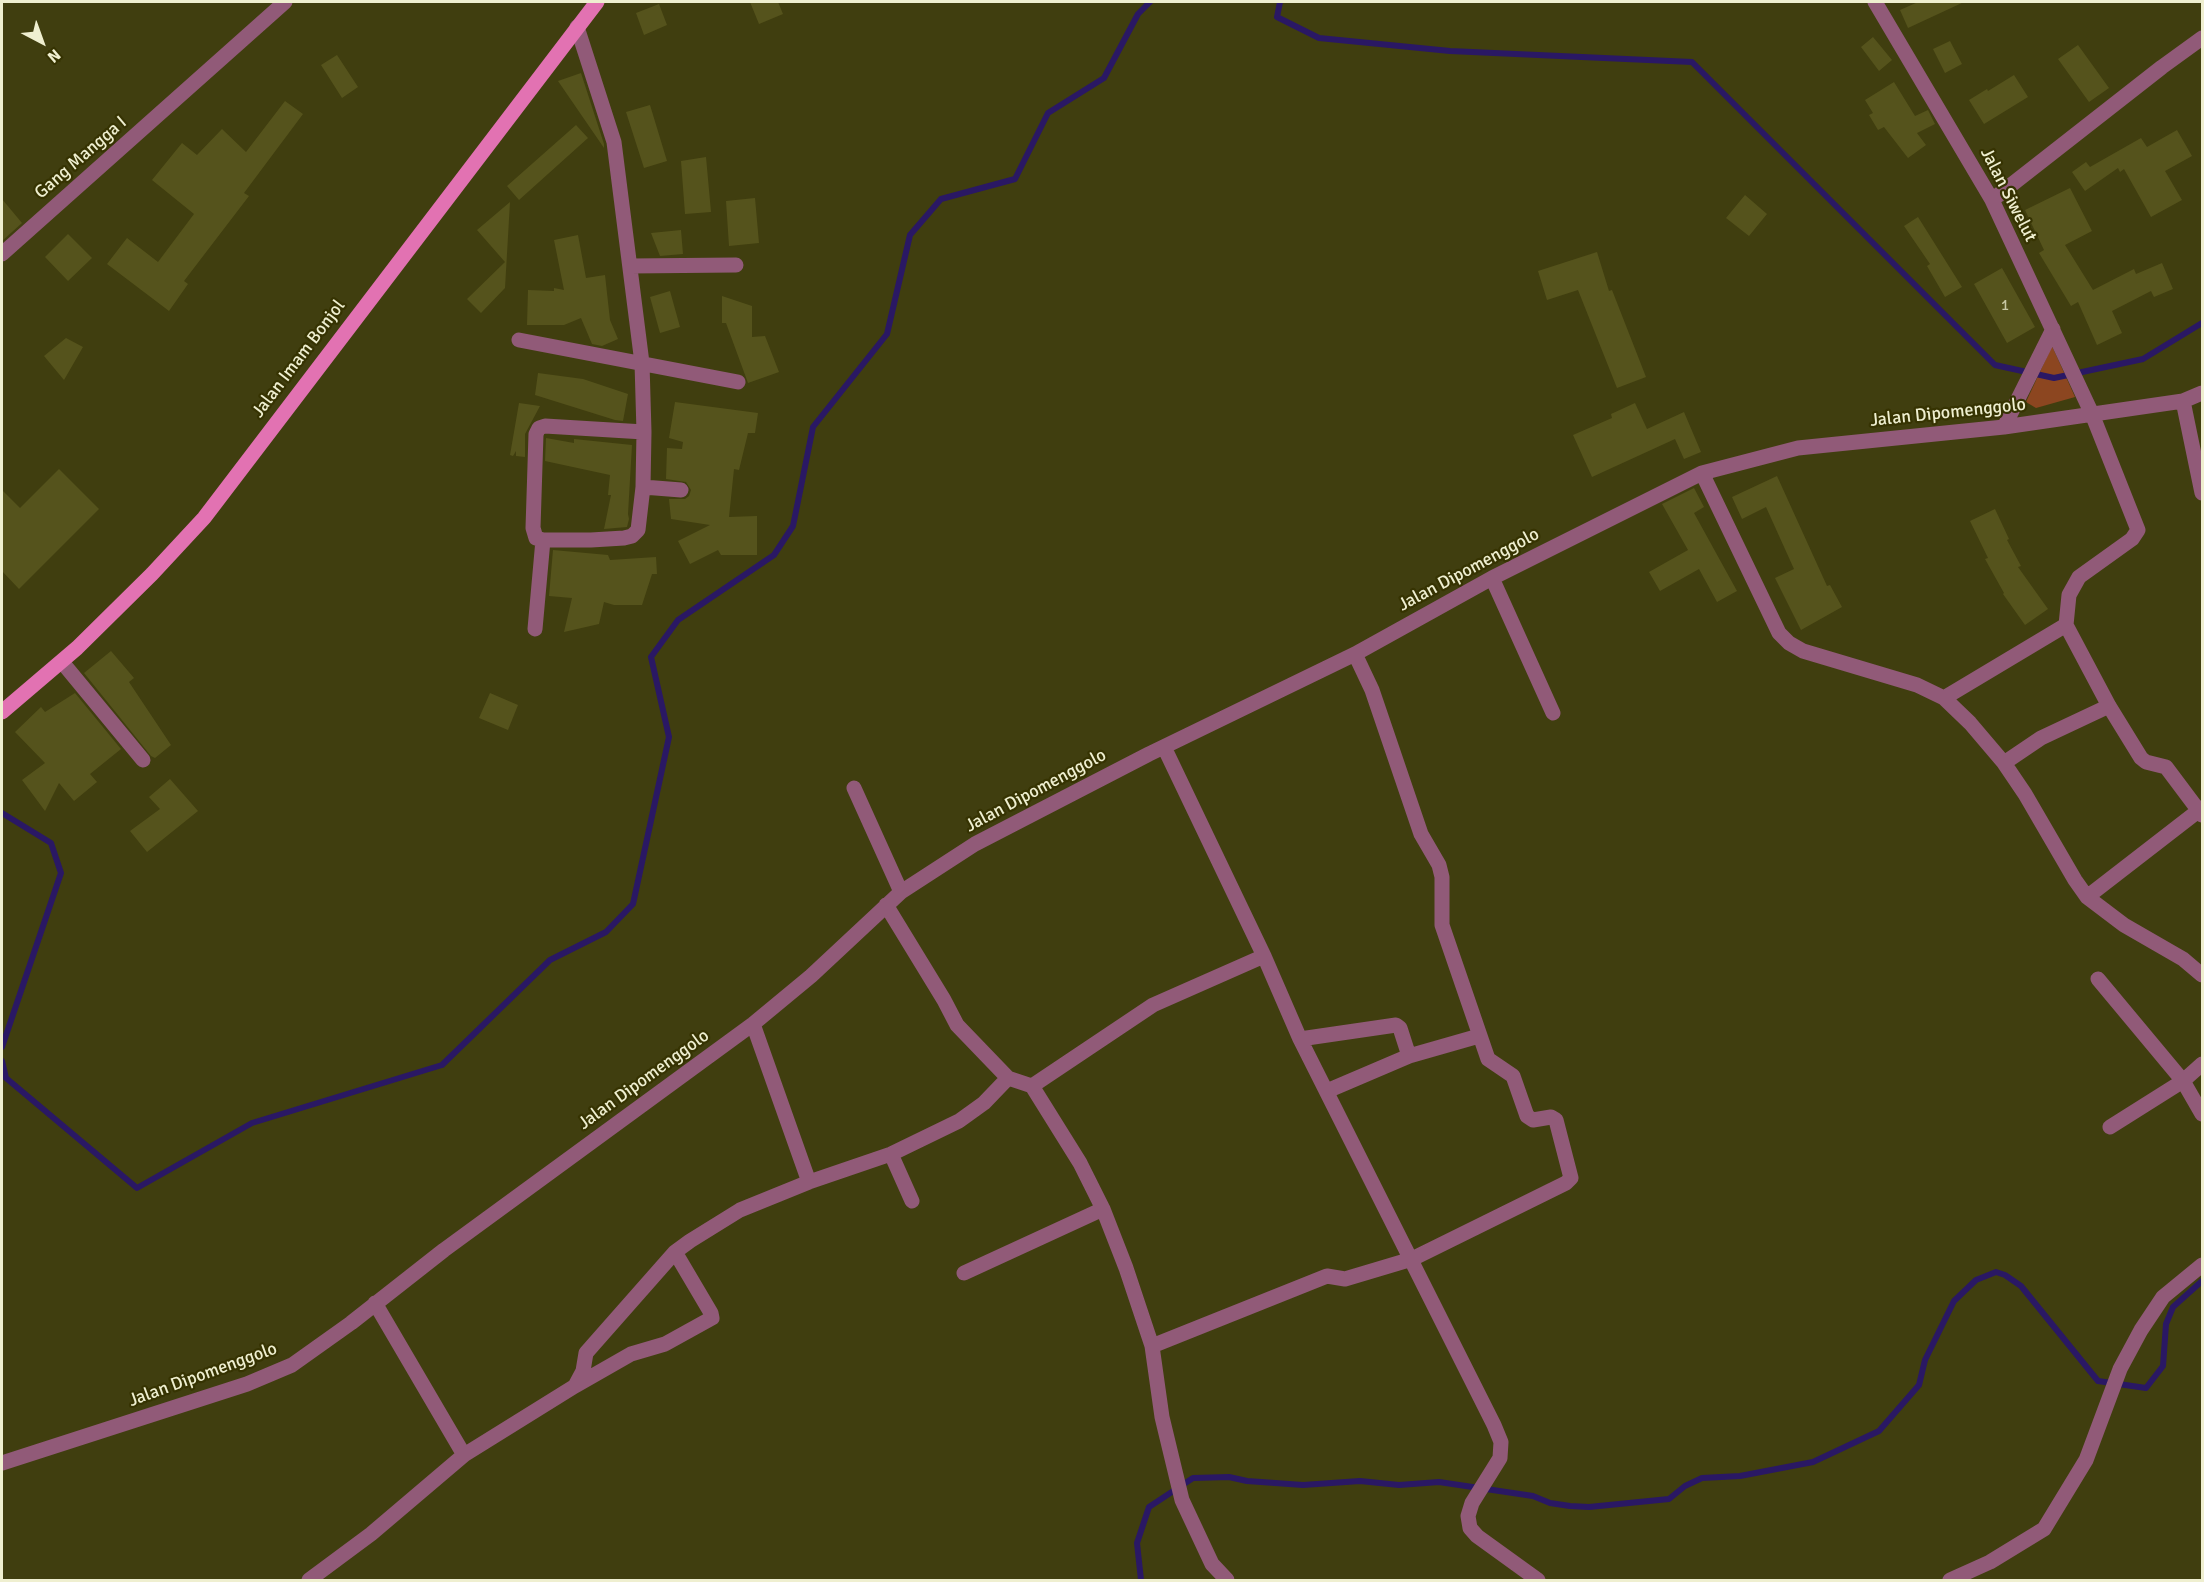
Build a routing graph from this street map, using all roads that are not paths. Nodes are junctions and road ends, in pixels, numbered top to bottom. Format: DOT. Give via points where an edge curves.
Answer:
graph roads {
  1 [pos="285,2"];
  2 [pos="597,2"];
  3 [pos="1875,2"];
  4 [pos="578,27"];
  5 [pos="2202,38"];
  6 [pos="1992,200"];
  7 [pos="2,254"];
  8 [pos="736,265"];
  9 [pos="630,267"];
  10 [pos="2053,329"];
  11 [pos="519,340"];
  12 [pos="642,363"];
  13 [pos="738,382"];
  14 [pos="2202,393"];
  15 [pos="2183,401"];
  16 [pos="2092,414"];
  17 [pos="2004,428"];
  18 [pos="644,432"];
  19 [pos="1702,473"];
  20 [pos="643,487"];
  21 [pos="681,490"];
  22 [pos="2202,493"];
  23 [pos="543,540"];
  24 [pos="1492,578"];
  25 [pos="2066,625"];
  26 [pos="536,628"];
  27 [pos="1355,654"];
  28 [pos="62,662"];
  29 [pos="1944,698"];
  30 [pos="2109,706"];
  31 [pos="2,712"];
  32 [pos="1553,713"];
  33 [pos="1164,747"];
  34 [pos="143,760"];
  35 [pos="2004,763"];
  36 [pos="854,788"];
  37 [pos="2201,812"];
  38 [pos="901,891"];
  39 [pos="2087,897"];
  40 [pos="886,905"];
  41 [pos="1264,956"];
  42 [pos="2202,975"];
  43 [pos="2098,979"];
  44 [pos="753,1024"];
  45 [pos="1479,1036"];
  46 [pos="1300,1039"];
  47 [pos="1409,1056"];
  48 [pos="2202,1064"];
  49 [pos="1008,1078"];
  50 [pos="2183,1081"];
  51 [pos="1032,1086"];
  52 [pos="1327,1092"];
  53 [pos="2202,1114"];
  54 [pos="2110,1127"];
  55 [pos="891,1154"];
  56 [pos="809,1182"];
  57 [pos="912,1201"];
  58 [pos="1103,1209"];
  59 [pos="675,1252"];
  60 [pos="1412,1259"];
  61 [pos="2202,1265"];
  62 [pos="963,1273"];
  63 [pos="375,1303"];
  64 [pos="1152,1347"];
  65 [pos="576,1386"];
  66 [pos="464,1455"];
  67 [pos="2,1463"];
  68 [pos="309,1581"];
  69 [pos="1227,1581"];
  70 [pos="1538,1581"];
  71 [pos="1950,1581"];
  1 -- 7 [label="street, Gang Mangga I"];
  2 -- 4 [label="main road, Jalan Imam Bonjol"];
  3 -- 6 [label="street, Jalan Siwelut"];
  4 -- 9 [label="street" via="614,142"];
  4 -- 28 [label="main road, Jalan Imam Bonjol" via="204,518"];
  5 -- 6 [label="street"];
  6 -- 10 [label="street, Jalan Siwelut"];
  8 -- 9 [label="street"];
  9 -- 12 [label="street"];
  10 -- 16 [label="street, Jalan Siwelut"];
  10 -- 17 [label="street"];
  11 -- 12 [label="street"];
  12 -- 13 [label="street"];
  12 -- 18 [label="street"];
  14 -- 15 [label="street, Jalan Dipomenggolo"];
  15 -- 16 [label="street, Jalan Dipomenggolo"];
  15 -- 22 [label="street"];
  16 -- 17 [label="street, Jalan Dipomenggolo"];
  16 -- 25 [label="street, Jalan Siwelut" via="2138,530 2132,539 2079,577 2069,595"];
  17 -- 19 [label="street, Jalan Dipomenggolo" via="1798,448"];
  18 -- 20 [label="street"];
  18 -- 23 [label="street" via="539,428 533,528 536,538"];
  19 -- 24 [label="street, Jalan Dipomenggolo"];
  19 -- 29 [label="street" via="1768,612 1789,643 1803,651 1917,685"];
  20 -- 21 [label="street"];
  20 -- 23 [label="street" via="638,530 632,536"];
  23 -- 26 [label="street"];
  24 -- 27 [label="street, Jalan Dipomenggolo"];
  24 -- 32 [label="street"];
  25 -- 29 [label="street"];
  25 -- 30 [label="street"];
  27 -- 33 [label="street, Jalan Dipomenggolo"];
  27 -- 45 [label="street" via="1372,690 1421,834 1439,865 1442,925"];
  28 -- 31 [label="main road, Jalan Imam Bonjol"];
  28 -- 34 [label="street"];
  29 -- 35 [label="street"];
  30 -- 35 [label="street" via="2041,738"];
  30 -- 37 [label="street" via="2140,758 2166,767"];
  33 -- 38 [label="street, Jalan Dipomenggolo" via="975,844"];
  33 -- 41 [label="street"];
  35 -- 39 [label="street"];
  36 -- 38 [label="street"];
  37 -- 39 [label="street"];
  38 -- 40 [label="street, Jalan Dipomenggolo"];
  39 -- 42 [label="street"];
  40 -- 44 [label="street, Jalan Dipomenggolo"];
  40 -- 49 [label="street" via="957,1025"];
  41 -- 46 [label="street"];
  41 -- 51 [label="street" via="1154,1005"];
  43 -- 50 [label="street"];
  44 -- 56 [label="street"];
  44 -- 63 [label="street, Jalan Dipomenggolo"];
  45 -- 47 [label="street"];
  45 -- 60 [label="street" via="1488,1059 1513,1076 1527,1116 1533,1120 1556,1120 1571,1178 1566,1184"];
  46 -- 47 [label="street" via="1396,1025"];
  46 -- 52 [label="street"];
  47 -- 52 [label="street"];
  48 -- 50 [label="street"];
  49 -- 51 [label="street"];
  49 -- 55 [label="street" via="972,1112"];
  50 -- 53 [label="street"];
  50 -- 54 [label="street"];
  51 -- 58 [label="street" via="1080,1163"];
  52 -- 60 [label="street"];
  55 -- 56 [label="street"];
  55 -- 57 [label="street"];
  56 -- 59 [label="street" via="740,1210"];
  58 -- 62 [label="street"];
  58 -- 64 [label="street"];
  59 -- 65 [label="street" via="586,1353"];
  59 -- 65 [label="street" via="712,1318 665,1344 631,1353"];
  60 -- 64 [label="street" via="1345,1279 1327,1276"];
  60 -- 70 [label="street" via="1501,1443 1500,1458 1472,1503 1470,1528"];
  61 -- 71 [label="street" via="2163,1297 2141,1330 2120,1368 2086,1460 2044,1528 1990,1563"];
  63 -- 66 [label="street"];
  63 -- 67 [label="street, Jalan Dipomenggolo" via="292,1365 248,1384"];
  64 -- 69 [label="street" via="1162,1417 1182,1500 1212,1563"];
  65 -- 66 [label="street"];
  66 -- 68 [label="street"];
}
